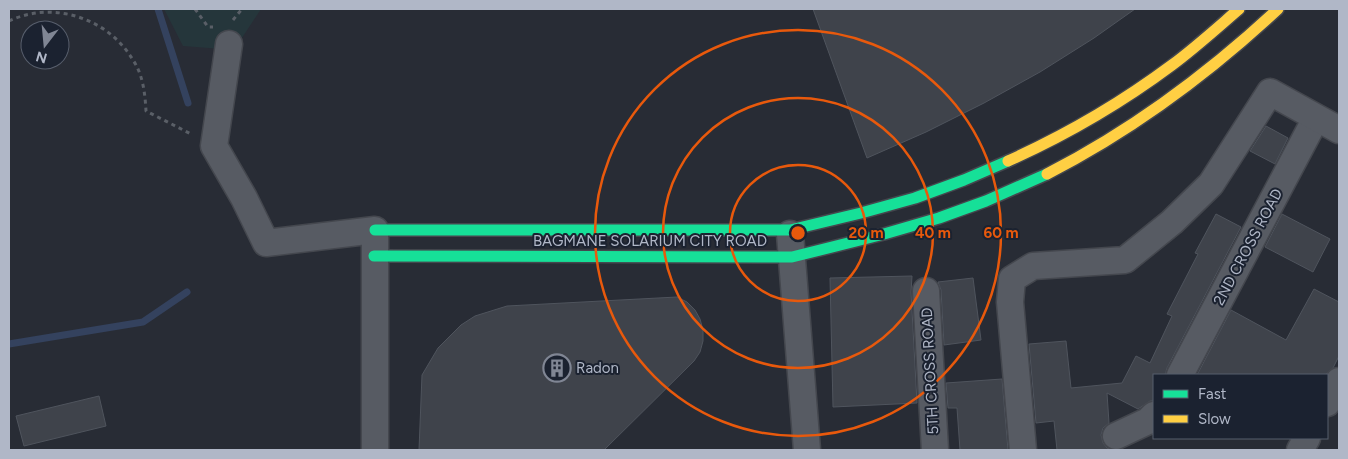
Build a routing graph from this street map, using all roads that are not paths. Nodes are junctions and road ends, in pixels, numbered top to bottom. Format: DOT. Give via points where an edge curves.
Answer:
graph roads {
  1 [pos="1239,9"];
  2 [pos="1278,9"];
  3 [pos="229,44"];
  4 [pos="1316,118"];
  5 [pos="1339,130"];
  6 [pos="375,230"];
  7 [pos="790,230"];
  8 [pos="374,256"];
  9 [pos="792,257"];
  10 [pos="926,291"];
  11 [pos="1181,374"];
  12 [pos="1339,380"];
  13 [pos="1328,401"];
  14 [pos="1153,416"];
  15 [pos="1116,436"];
  16 [pos="1306,439"];
  17 [pos="375,450"];
  18 [pos="807,450"];
  19 [pos="935,450"];
  20 [pos="1023,450"];
  21 [pos="1300,450"];
  1 -- 7 [label="street, BAGMANE SOLARIUM CITY ROAD" via="1135,91 1016,159 930,192"];
  2 -- 9 [label="street, BAGMANE SOLARIUM CITY ROAD" via="1189,86 1134,124 1069,162 992,198 939,218"];
  3 -- 6 [label="street" via="214,146 266,243"];
  4 -- 5 [label="street"];
  4 -- 11 [label="street, 2ND CROSS ROAD"];
  4 -- 20 [label="street" via="1270,92 1211,184 1172,222 1125,260 1033,266 1012,279 1010,302"];
  6 -- 7 [label="street, BAGMANE SOLARIUM CITY ROAD"];
  6 -- 8 [label="street"];
  7 -- 9 [label="street"];
  8 -- 9 [label="street, BAGMANE SOLARIUM CITY ROAD"];
  8 -- 17 [label="street"];
  9 -- 18 [label="street"];
  10 -- 19 [label="street, 5TH CROSS ROAD"];
  12 -- 13 [label="street"];
  14 -- 15 [label="street"];
  16 -- 21 [label="street"];
}
